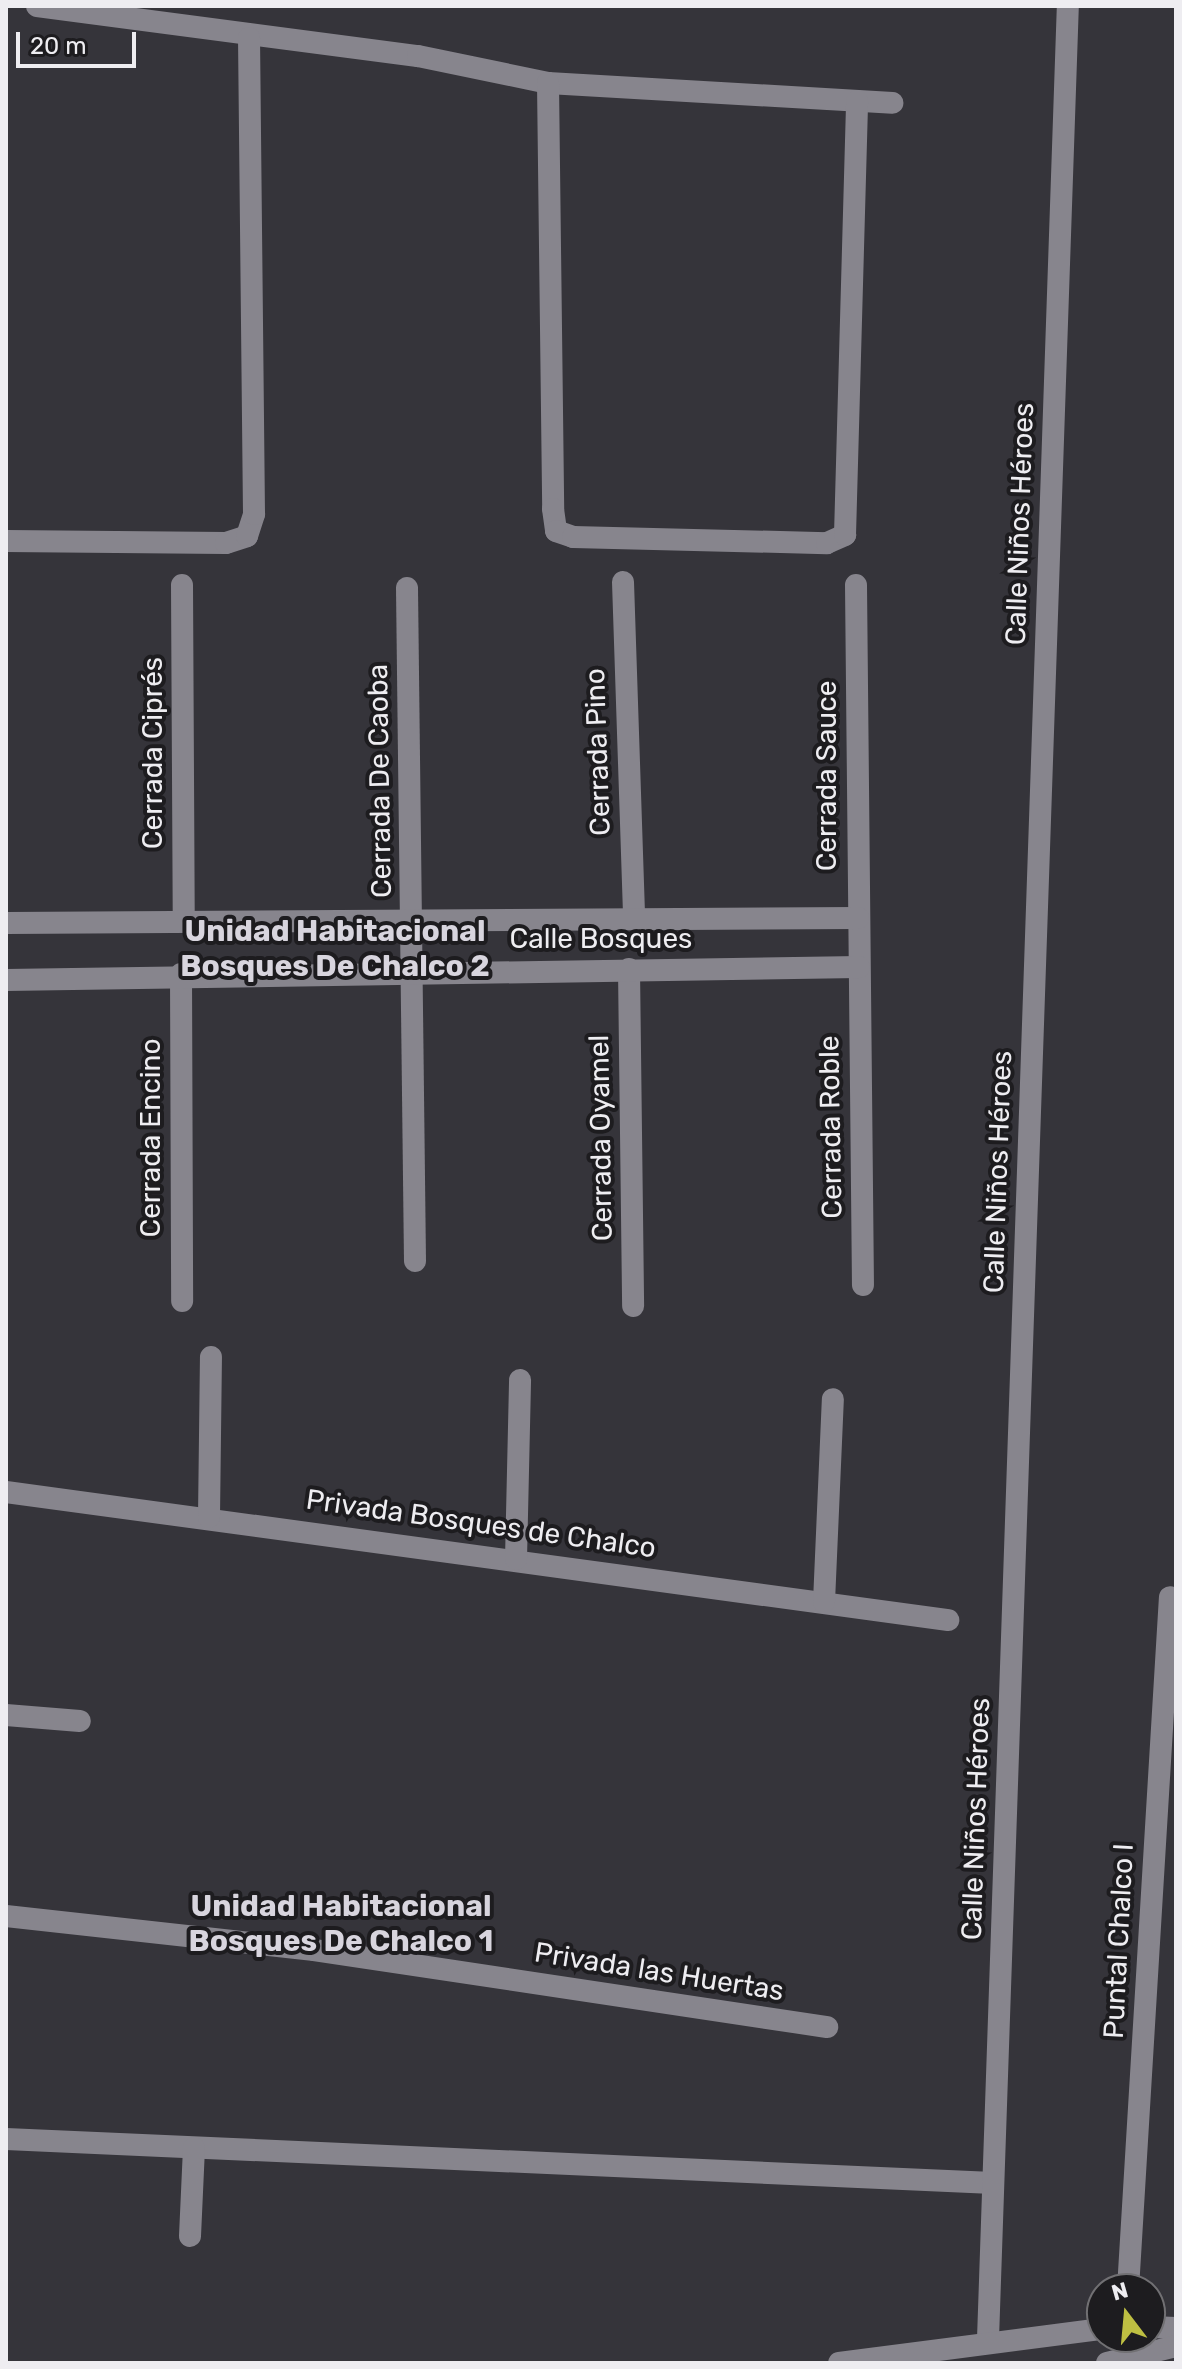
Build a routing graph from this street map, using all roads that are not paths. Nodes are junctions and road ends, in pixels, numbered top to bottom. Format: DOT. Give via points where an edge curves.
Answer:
graph roads {
  1 [pos="37,6"];
  2 [pos="1068,6"];
  3 [pos="249,38"];
  4 [pos="548,83"];
  5 [pos="857,101"];
  6 [pos="892,103"];
  7 [pos="6,541"];
  8 [pos="623,582"];
  9 [pos="182,585"];
  10 [pos="856,585"];
  11 [pos="407,588"];
  12 [pos="858,918"];
  13 [pos="634,919"];
  14 [pos="412,920"];
  15 [pos="184,921"];
  16 [pos="6,923"];
  17 [pos="859,967"];
  18 [pos="629,969"];
  19 [pos="412,970"];
  20 [pos="181,974"];
  21 [pos="6,980"];
  22 [pos="415,1261"];
  23 [pos="863,1285"];
  24 [pos="182,1301"];
  25 [pos="633,1306"];
  26 [pos="211,1357"];
  27 [pos="520,1380"];
  28 [pos="833,1399"];
  29 [pos="6,1492"];
  30 [pos="209,1517"];
  31 [pos="516,1559"];
  32 [pos="1170,1597"];
  33 [pos="824,1602"];
  34 [pos="948,1620"];
  35 [pos="6,1715"];
  36 [pos="80,1721"];
  37 [pos="6,1916"];
  38 [pos="827,2027"];
  39 [pos="6,2139"];
  40 [pos="194,2148"];
  41 [pos="993,2183"];
  42 [pos="190,2236"];
  43 [pos="1129,2273"];
  44 [pos="1086,2330"];
  45 [pos="988,2339"];
  46 [pos="1176,2346"];
  47 [pos="1116,2361"];
  48 [pos="839,2363"];
  1 -- 3 [label="street"];
  2 -- 41 [label="street, Calle Niños Héroes"];
  3 -- 4 [label="street" via="418,56"];
  3 -- 7 [label="street" via="254,514 247,536 226,543"];
  4 -- 5 [label="street"];
  4 -- 5 [label="street" via="553,509 556,531 573,537 827,543 845,535"];
  5 -- 6 [label="street"];
  8 -- 13 [label="street, Cerrada Pino"];
  9 -- 15 [label="street, Cerrada Ciprés"];
  10 -- 12 [label="street, Cerrada Sauce"];
  11 -- 14 [label="street, Cerrada De Caoba"];
  12 -- 13 [label="street, Calle Bosques"];
  12 -- 17 [label="street, Cerrada Sauce"];
  13 -- 14 [label="street, Calle Bosques"];
  14 -- 15 [label="street, Calle Bosques"];
  14 -- 19 [label="street, Cerrada De Caoba"];
  15 -- 16 [label="street, Calle Bosques"];
  17 -- 18 [label="street, Calle Bosques"];
  17 -- 23 [label="street, Cerrada Roble"];
  18 -- 19 [label="street, Calle Bosques"];
  18 -- 25 [label="street, Cerrada Oyamel"];
  19 -- 20 [label="street, Calle Bosques"];
  19 -- 22 [label="street, Cerrada De Caoba"];
  20 -- 21 [label="street, Calle Bosques"];
  20 -- 24 [label="street, Cerrada Encino"];
  26 -- 30 [label="street"];
  27 -- 31 [label="street"];
  28 -- 33 [label="street"];
  29 -- 30 [label="street, Privada Bosques de Chalco"];
  30 -- 31 [label="street, Privada Bosques de Chalco"];
  31 -- 33 [label="street, Privada Bosques de Chalco"];
  32 -- 43 [label="street, Puntal Chalco I"];
  33 -- 34 [label="street, Privada Bosques de Chalco"];
  35 -- 36 [label="street"];
  37 -- 38 [label="street, Privada las Huertas" via="314,1950"];
  39 -- 40 [label="street"];
  40 -- 41 [label="street"];
  40 -- 42 [label="street"];
  41 -- 45 [label="street, Calle Niños Héroes"];
  44 -- 45 [label="street"];
  45 -- 48 [label="street"];
  46 -- 47 [label="street"];
}
